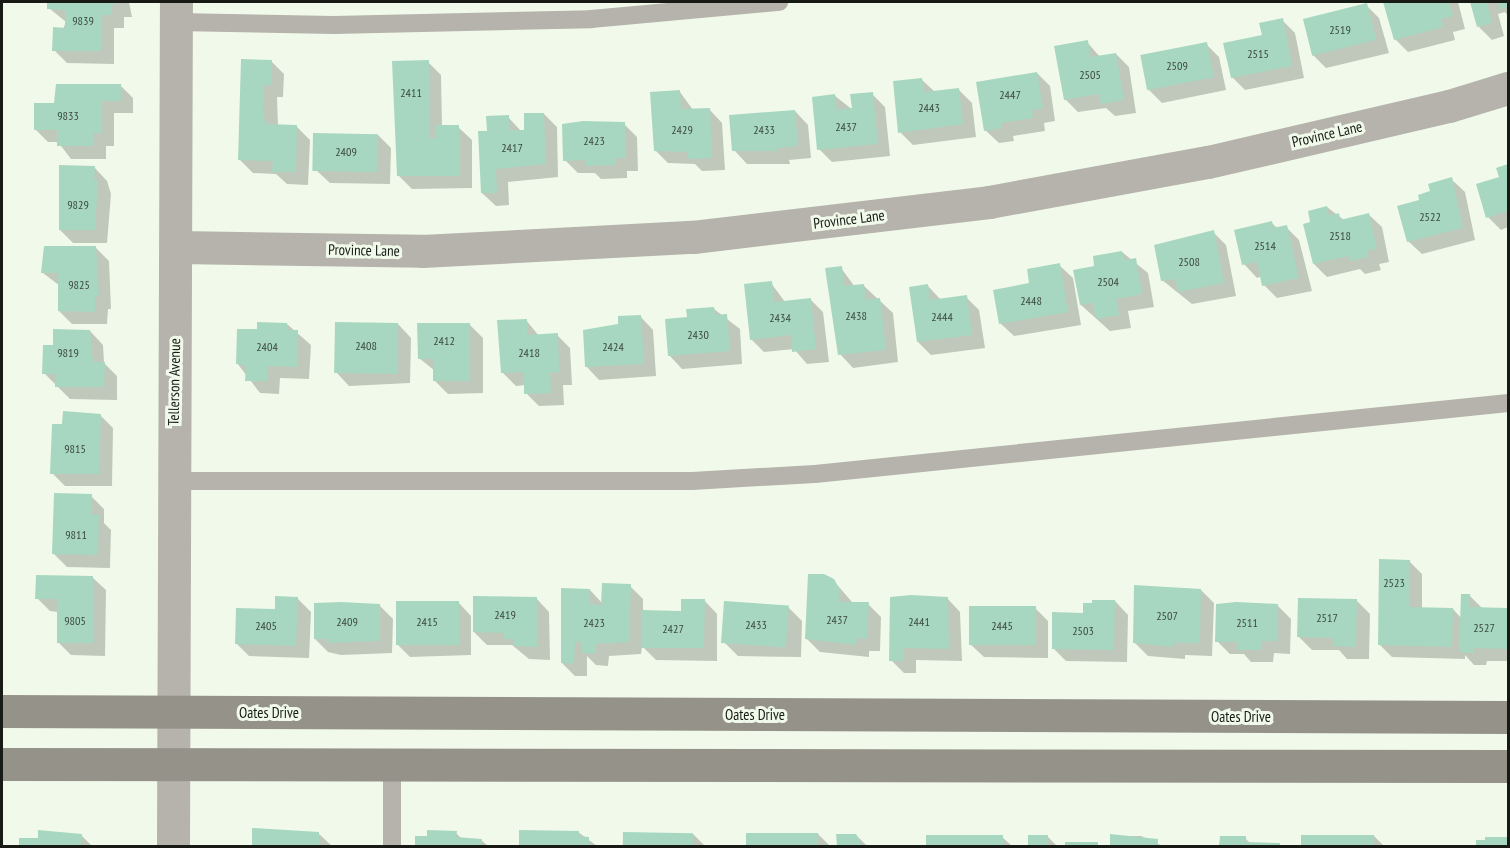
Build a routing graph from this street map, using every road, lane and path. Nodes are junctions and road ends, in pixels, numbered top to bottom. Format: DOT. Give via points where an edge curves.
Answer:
graph roads {
  1 [pos="779,2"];
  2 [pos="176,12"];
  3 [pos="1509,88"];
  4 [pos="177,247"];
  5 [pos="1509,403"];
  6 [pos="172,481"];
  7 [pos="2,711"];
  8 [pos="173,713"];
  9 [pos="1509,717"];
  10 [pos="174,762"];
  11 [pos="392,763"];
  12 [pos="2,764"];
  13 [pos="1509,766"];
  14 [pos="173,846"];
  15 [pos="392,846"];
  1 -- 2 [label="lane" via="591,20 334,25"];
  2 -- 4 [label="street, Tellerson Avenue"];
  3 -- 4 [label="street, Province Lane" via="1449,106 1208,162 989,202 693,237 422,251"];
  4 -- 6 [label="street, Tellerson Avenue"];
  5 -- 6 [label="lane" via="815,474 703,481"];
  6 -- 8 [label="street, Tellerson Avenue"];
  7 -- 8 [label="main road, Oates Drive"];
  8 -- 9 [label="main road, Oates Drive"];
  8 -- 10 [label="street, Tellerson Avenue"];
  10 -- 11 [label="main road"];
  10 -- 12 [label="main road"];
  10 -- 14 [label="street, Tellerson Avenue"];
  11 -- 13 [label="main road"];
  11 -- 15 [label="lane"];
}
